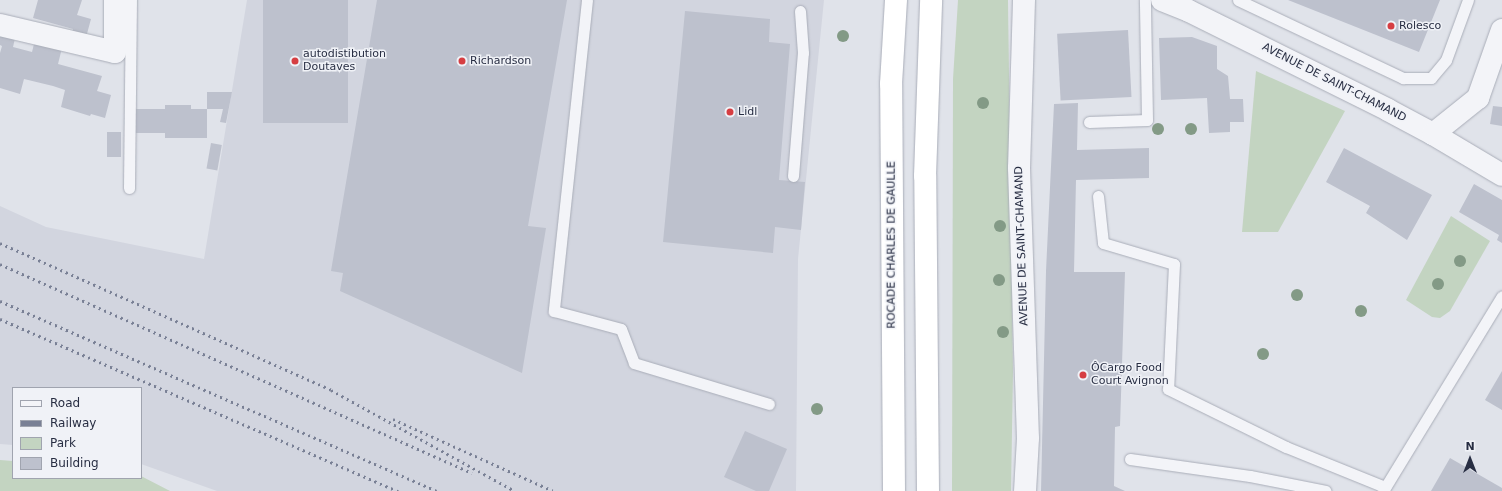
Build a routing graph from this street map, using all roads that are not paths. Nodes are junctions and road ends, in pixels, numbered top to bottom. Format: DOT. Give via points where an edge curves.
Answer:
graph roads {
  1 [pos="115,0"];
  2 [pos="131,0"];
  3 [pos="587,0"];
  4 [pos="896,0"];
  5 [pos="931,0"];
  6 [pos="1024,0"];
  7 [pos="1145,0"];
  8 [pos="1162,0"];
  9 [pos="1238,0"];
  10 [pos="1468,0"];
  11 [pos="1191,6"];
  12 [pos="800,11"];
  13 [pos="0,25"];
  14 [pos="1502,30"];
  15 [pos="1089,122"];
  16 [pos="1433,134"];
  17 [pos="1502,175"];
  18 [pos="793,176"];
  19 [pos="129,188"];
  20 [pos="1098,196"];
  21 [pos="1502,296"];
  22 [pos="770,404"];
  23 [pos="1130,459"];
  24 [pos="1384,489"];
  25 [pos="894,491"];
  26 [pos="928,491"];
  27 [pos="1025,491"];
  28 [pos="1326,491"];
  1 -- 13 [label="street" via="115,52"];
  2 -- 19 [label="lane"];
  3 -- 22 [label="lane" via="554,311 621,329 634,363"];
  4 -- 25 [label="highway, ROCADE CHARLES DE GAULLE" via="891,84"];
  5 -- 26 [label="highway" via="925,176"];
  6 -- 27 [label="street, AVENUE DE SAINT-CHAMAND" via="1019,168 1028,438"];
  7 -- 15 [label="lane" via="1147,120"];
  8 -- 11 [label="street, AVENUE DE SAINT-CHAMAND"];
  9 -- 10 [label="lane" via="1403,78 1431,78 1446,60"];
  11 -- 16 [label="street, AVENUE DE SAINT-CHAMAND"];
  12 -- 18 [label="lane" via="803,54"];
  14 -- 16 [label="street" via="1478,98"];
  16 -- 17 [label="street, AVENUE DE SAINT-CHAMAND"];
  20 -- 24 [label="lane" via="1103,243 1174,264 1168,389 1286,447"];
  21 -- 24 [label="lane"];
  23 -- 28 [label="lane" via="1250,476"];
}
